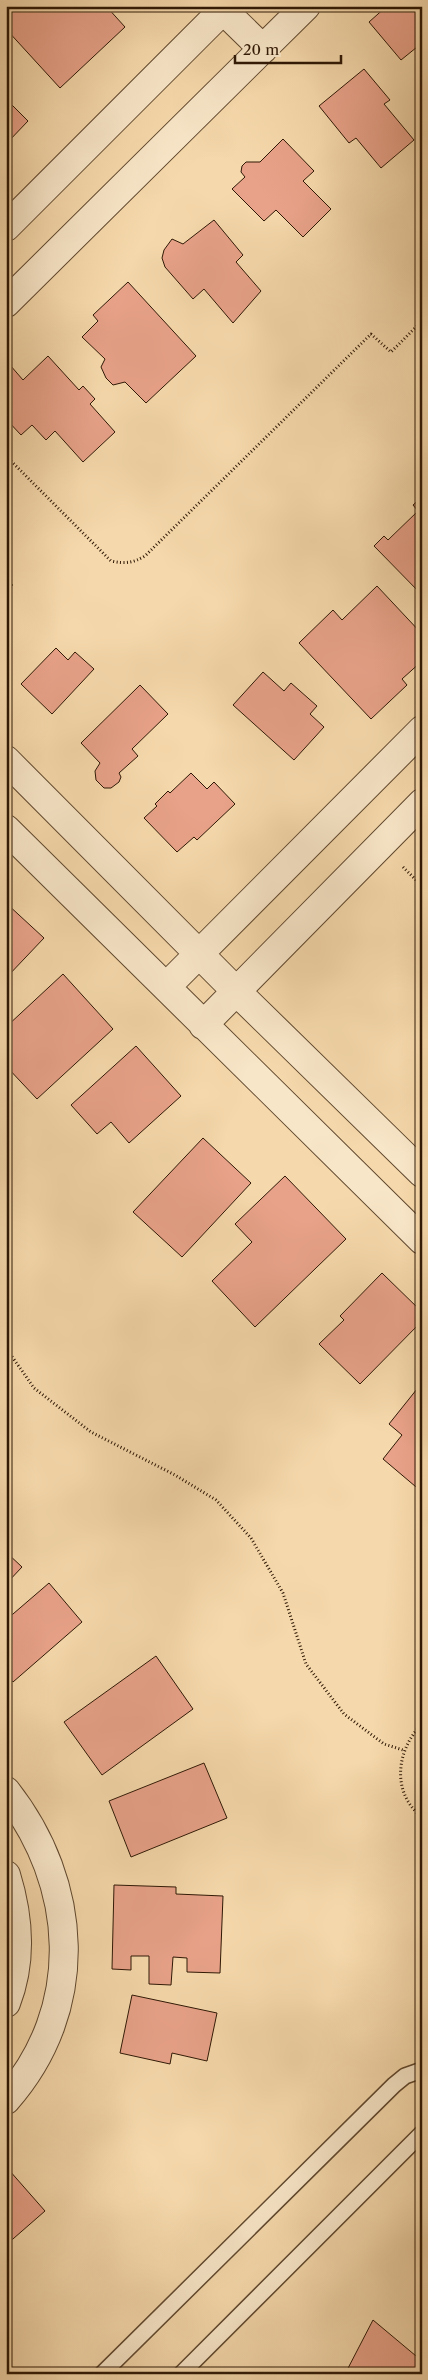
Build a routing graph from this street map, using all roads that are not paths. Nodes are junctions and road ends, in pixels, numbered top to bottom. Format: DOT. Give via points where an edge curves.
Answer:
graph roads {
  1 [pos="306,6"];
  2 [pos="225,8"];
  3 [pos="263,49"];
  4 [pos="6,226"];
  5 [pos="6,304"];
  6 [pos="422,730"];
  7 [pos="6,760"];
  8 [pos="422,803"];
  9 [pos="6,829"];
  10 [pos="199,954"];
  11 [pos="166,987"];
  12 [pos="236,991"];
  13 [pos="203,1024"];
  14 [pos="422,1173"];
  15 [pos="422,1240"];
  16 [pos="6,1791"];
  17 [pos="6,1875"];
  18 [pos="6,2003"];
  19 [pos="422,2070"];
  20 [pos="6,2100"];
  21 [pos="422,2133"];
  22 [pos="102,2374"];
  23 [pos="181,2374"];
  1 -- 3 [label="street"];
  2 -- 3 [label="street"];
  2 -- 4 [label="street"];
  3 -- 5 [label="street"];
  6 -- 10 [label="street"];
  7 -- 10 [label="street"];
  8 -- 12 [label="street"];
  9 -- 11 [label="street"];
  10 -- 11 [label="street"];
  10 -- 12 [label="street"];
  11 -- 13 [label="street"];
  12 -- 13 [label="street"];
  12 -- 14 [label="street"];
  13 -- 15 [label="street"];
  16 -- 20 [label="street" via="25,1815 44,1851 58,1890 64,1930 63,1972 55,2012 41,2050 20,2085"];
  17 -- 18 [label="street" via="18,1929 16,1962"];
  19 -- 22 [label="lane" via="405,2076 394,2086"];
  21 -- 23 [label="lane"];
}
